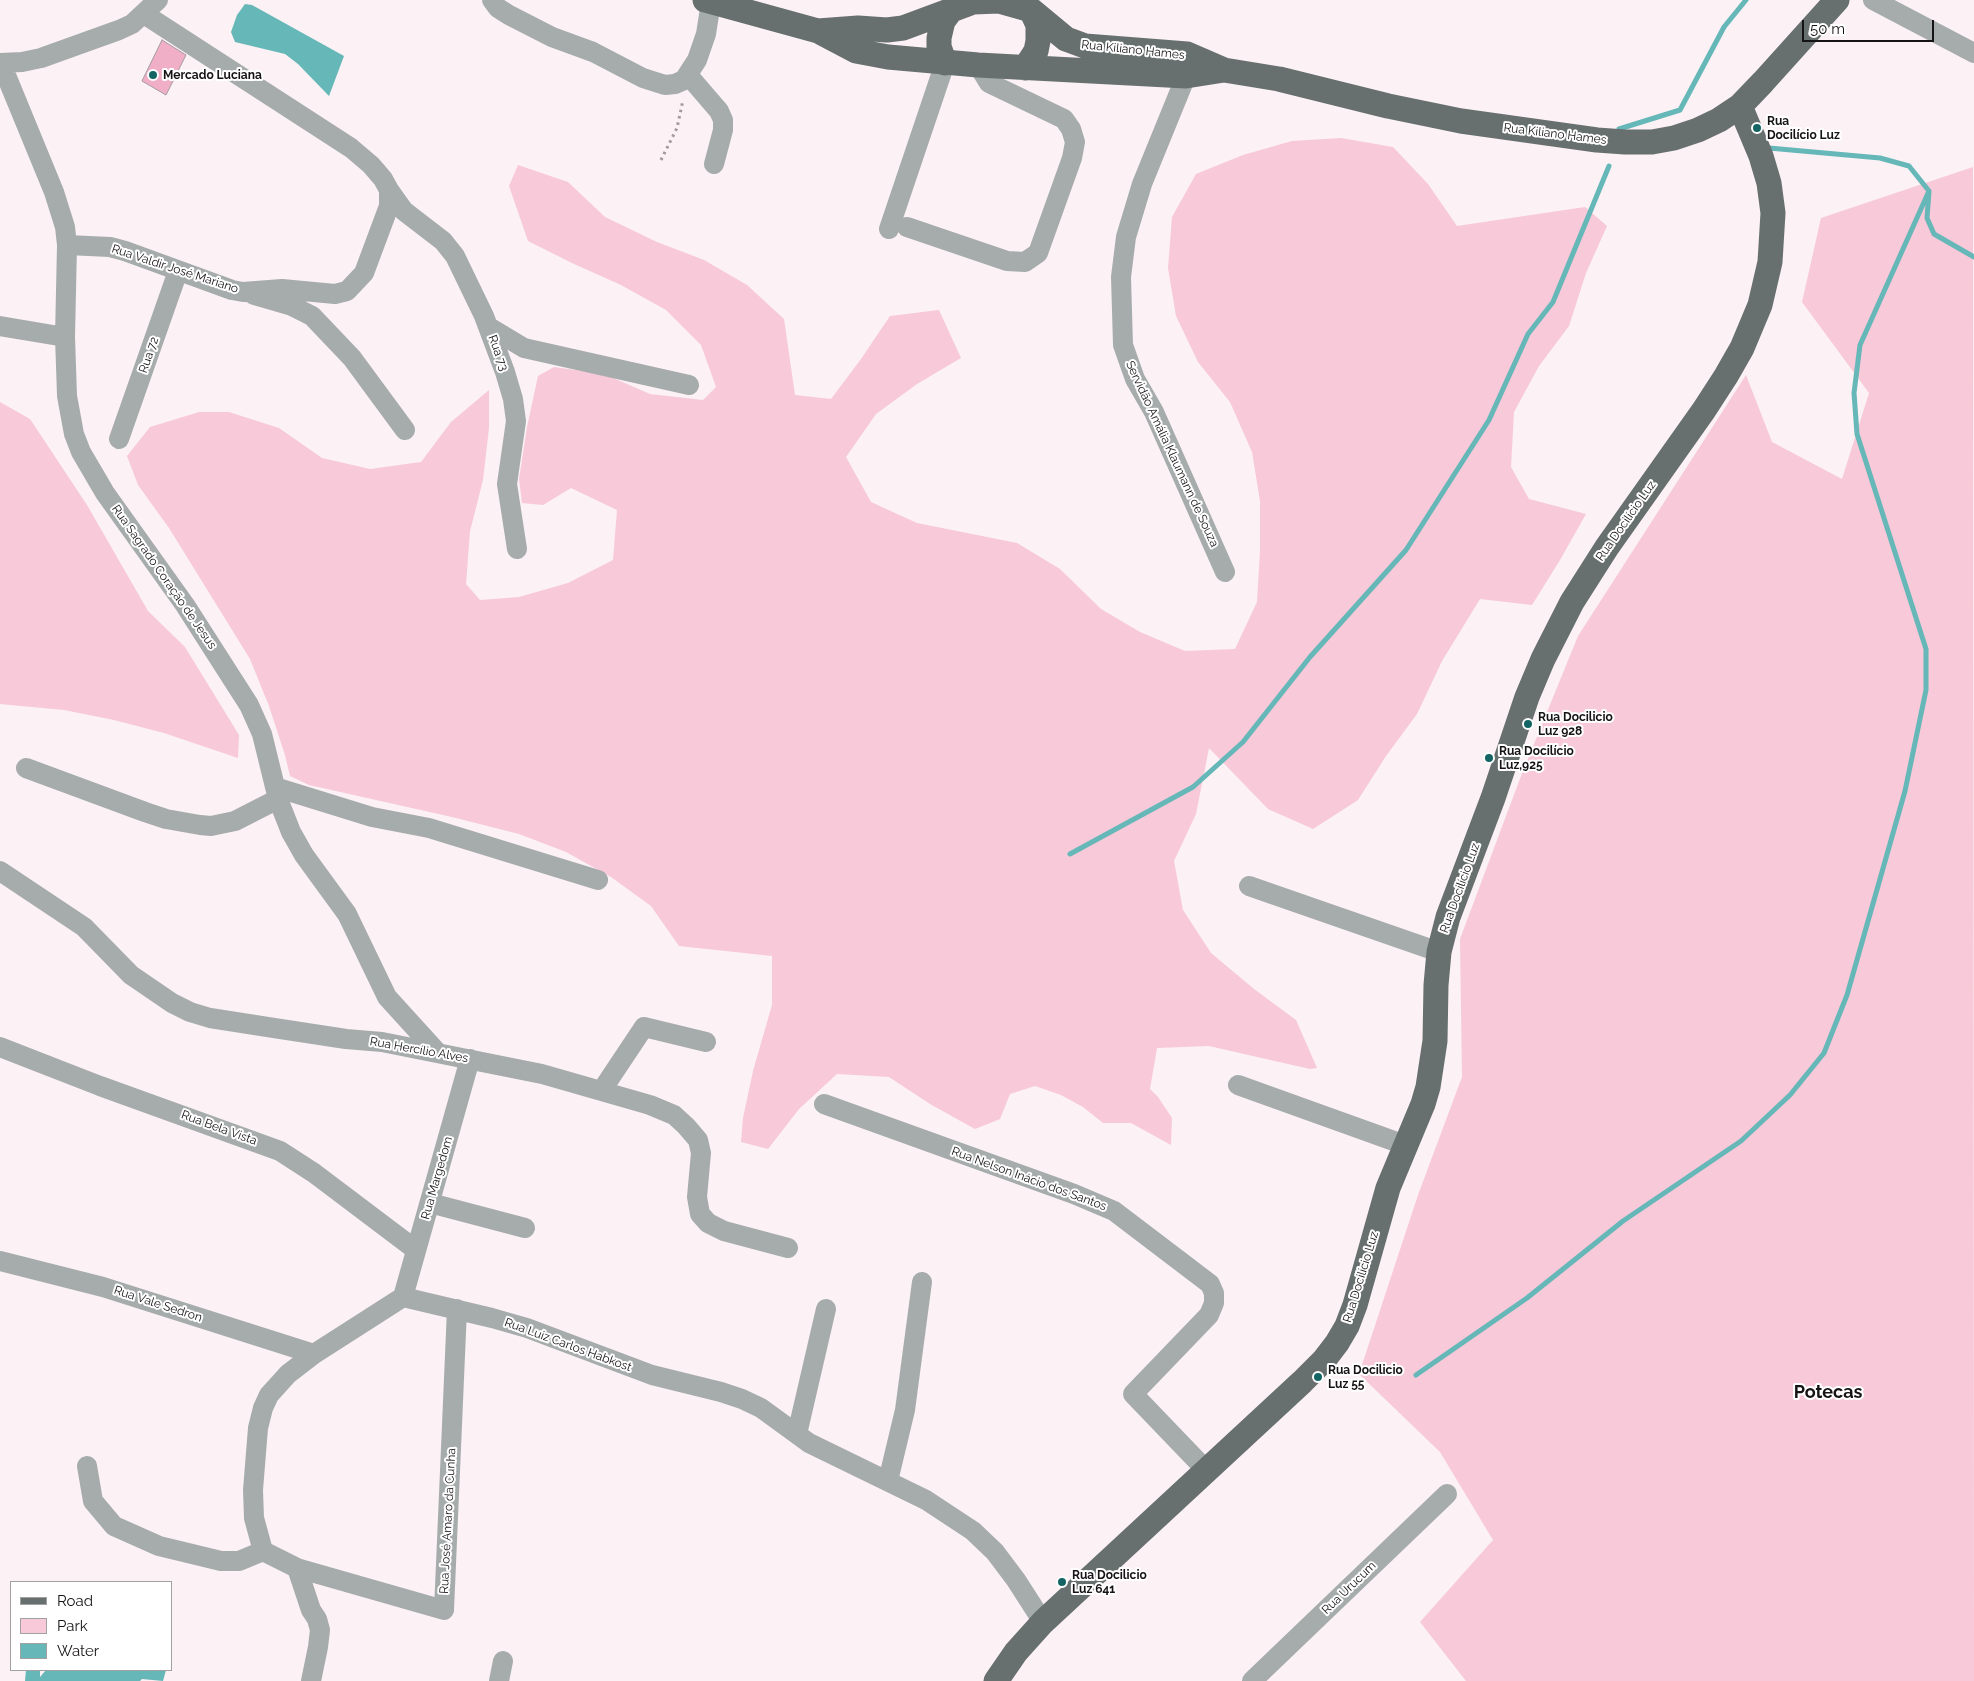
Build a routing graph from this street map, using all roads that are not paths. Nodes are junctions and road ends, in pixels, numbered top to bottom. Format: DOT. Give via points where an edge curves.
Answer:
graph roads {
  1 [pos="492,0"];
  2 [pos="1837,0"];
  3 [pos="1873,0"];
  4 [pos="708,1"];
  5 [pos="967,4"];
  6 [pos="1029,5"];
  7 [pos="151,7"];
  8 [pos="818,31"];
  9 [pos="1974,53"];
  10 [pos="0,63"];
  11 [pos="945,63"];
  12 [pos="978,65"];
  13 [pos="1025,68"];
  14 [pos="1224,70"];
  15 [pos="1186,76"];
  16 [pos="686,77"];
  17 [pos="1740,106"];
  18 [pos="714,164"];
  19 [pos="389,190"];
  20 [pos="68,245"];
  21 [pos="178,271"];
  22 [pos="243,292"];
  23 [pos="0,326"];
  24 [pos="489,327"];
  25 [pos="66,336"];
  26 [pos="690,385"];
  27 [pos="405,430"];
  28 [pos="119,439"];
  29 [pos="517,550"];
  30 [pos="1225,572"];
  31 [pos="26,768"];
  32 [pos="276,793"];
  33 [pos="0,872"];
  34 [pos="598,880"];
  35 [pos="1249,886"];
  36 [pos="1439,952"];
  37 [pos="706,1042"];
  38 [pos="0,1047"];
  39 [pos="437,1052"];
  40 [pos="470,1059"];
  41 [pos="1238,1084"];
  42 [pos="602,1090"];
  43 [pos="824,1104"];
  44 [pos="1405,1145"];
  45 [pos="430,1203"];
  46 [pos="525,1228"];
  47 [pos="788,1248"];
  48 [pos="416,1250"];
  49 [pos="0,1261"];
  50 [pos="922,1282"];
  51 [pos="403,1297"];
  52 [pos="457,1309"];
  53 [pos="826,1309"];
  54 [pos="314,1354"];
  55 [pos="797,1434"];
  56 [pos="87,1466"];
  57 [pos="1206,1470"];
  58 [pos="888,1481"];
  59 [pos="1447,1494"];
  60 [pos="262,1551"];
  61 [pos="297,1568"];
  62 [pos="1043,1622"];
  63 [pos="503,1661"];
  64 [pos="311,1681"];
  65 [pos="499,1681"];
  66 [pos="996,1681"];
  67 [pos="1252,1681"];
  1 -- 16 [label="street" via="509,15 643,78 665,85 675,84"];
  2 -- 17 [label="main road, Rua Kiliano Hames"];
  3 -- 9 [label="street"];
  4 -- 8 [label="main road, Rua Kiliano Hames"];
  4 -- 16 [label="street" via="706,34"];
  5 -- 6 [label="main road, Rua Kiliano Hames" via="999,1"];
  5 -- 8 [label="main road, Rua Kiliano Hames" via="904,28"];
  5 -- 11 [label="main road" via="943,21 938,38"];
  6 -- 13 [label="main road" via="1038,25 1038,41 1036,51"];
  6 -- 14 [label="main road, Rua Kiliano Hames" via="1066,38 1085,46 1187,54"];
  7 -- 10 [label="street" via="132,24 119,30 41,58"];
  7 -- 19 [label="street" via="351,148 371,165"];
  8 -- 11 [label="main road, Rua Kiliano Hames" via="856,51"];
  10 -- 20 [label="street, Rua Sagrado Coração de Jesus" via="54,192"];
  11 -- 12 [label="main road, Rua Kiliano Hames"];
  11 -- 12 [label="street" via="898,228 1007,261 1026,262 1038,254 1076,142 1064,119 989,83"];
  12 -- 13 [label="main road, Rua Kiliano Hames"];
  13 -- 15 [label="main road, Rua Kiliano Hames"];
  14 -- 15 [label="main road, Rua Kiliano Hames"];
  14 -- 17 [label="main road, Rua Kiliano Hames" via="1279,79 1461,121 1625,142 1674,138 1719,120"];
  15 -- 30 [label="street, Servidão Amália Klaumann de Souza" via="1142,184 1126,237 1122,277 1123,345 1135,378 1154,412"];
  16 -- 18 [label="street" via="719,111 723,120"];
  17 -- 36 [label="main road, Rua Docilício Luz" via="1761,156 1773,213 1770,262 1758,312 1720,385 1602,555 1559,626 1528,697 1448,917"];
  19 -- 22 [label="street, Rua Valdir José Mariano" via="389,206 364,273 347,290 335,294 282,289"];
  19 -- 24 [label="street, Rua 73" via="404,212 443,241 455,256"];
  20 -- 21 [label="street, Rua Valdir José Mariano" via="110,247"];
  20 -- 25 [label="street, Rua Sagrado Coração de Jesus"];
  21 -- 22 [label="street, Rua Valdir José Mariano"];
  21 -- 28 [label="street, Rua 72"];
  22 -- 27 [label="street" via="292,306 312,316 352,358"];
  23 -- 25 [label="street"];
  24 -- 26 [label="street" via="524,348"];
  24 -- 29 [label="street, Rua 73" via="513,399 516,421 507,484"];
  25 -- 32 [label="street, Rua Sagrado Coração de Jesus" via="67,396 81,452 105,493 185,605 249,705 262,734"];
  31 -- 32 [label="street" via="166,819 200,825 234,822"];
  32 -- 34 [label="street" via="429,828"];
  32 -- 39 [label="street, Rua Sagrado Coração de Jesus" via="304,856 356,930 386,997"];
  33 -- 39 [label="street, Rua Hercílio Alves" via="84,927 132,975 190,1012 210,1018"];
  35 -- 36 [label="street"];
  36 -- 44 [label="main road, Rua Docilício Luz" via="1435,1041 1428,1087 1424,1104"];
  37 -- 42 [label="street" via="644,1027"];
  38 -- 48 [label="street, Rua Bela Vista" via="280,1151 303,1164"];
  39 -- 40 [label="street, Rua Hercílio Alves"];
  40 -- 42 [label="street, Rua Hercílio Alves"];
  40 -- 45 [label="street, Rua Margedom"];
  41 -- 44 [label="street"];
  42 -- 47 [label="street, Rua Hercílio Alves" via="674,1115 698,1140 701,1153 697,1197 700,1214 708,1223 724,1231"];
  43 -- 57 [label="street, Rua Nelson Inácio dos Santos" via="1114,1211 1210,1284 1214,1303 1209,1315 1133,1394"];
  44 -- 57 [label="main road, Rua Docilício Luz" via="1379,1216 1355,1305 1337,1343 1302,1382"];
  45 -- 46 [label="street"];
  45 -- 48 [label="street, Rua Margedom"];
  48 -- 51 [label="street, Rua Margedom"];
  49 -- 54 [label="street, Rua Vale Sedron" via="103,1287"];
  50 -- 58 [label="street" via="905,1410"];
  51 -- 52 [label="street, Rua Luiz Carlos Habkost"];
  51 -- 54 [label="street"];
  52 -- 55 [label="street, Rua Luiz Carlos Habkost" via="527,1328 652,1375 742,1399 761,1408"];
  52 -- 61 [label="street, Rua José Amaro da Cunha" via="444,1610"];
  53 -- 55 [label="street"];
  54 -- 60 [label="street" via="278,1384 263,1408 254,1451 253,1490 254,1518"];
  55 -- 58 [label="street, Rua Luiz Carlos Habkost"];
  56 -- 60 [label="street" via="94,1501 114,1526 159,1546 221,1561 239,1561"];
  57 -- 62 [label="main road, Rua Docilício Luz"];
  58 -- 62 [label="street, Rua Luiz Carlos Habkost" via="926,1500 973,1532 995,1552"];
  59 -- 67 [label="street, Rua Urucum"];
  60 -- 61 [label="street"];
  61 -- 64 [label="street" via="320,1630"];
  62 -- 66 [label="main road, Rua Docilício Luz"];
  63 -- 65 [label="street"];
}
